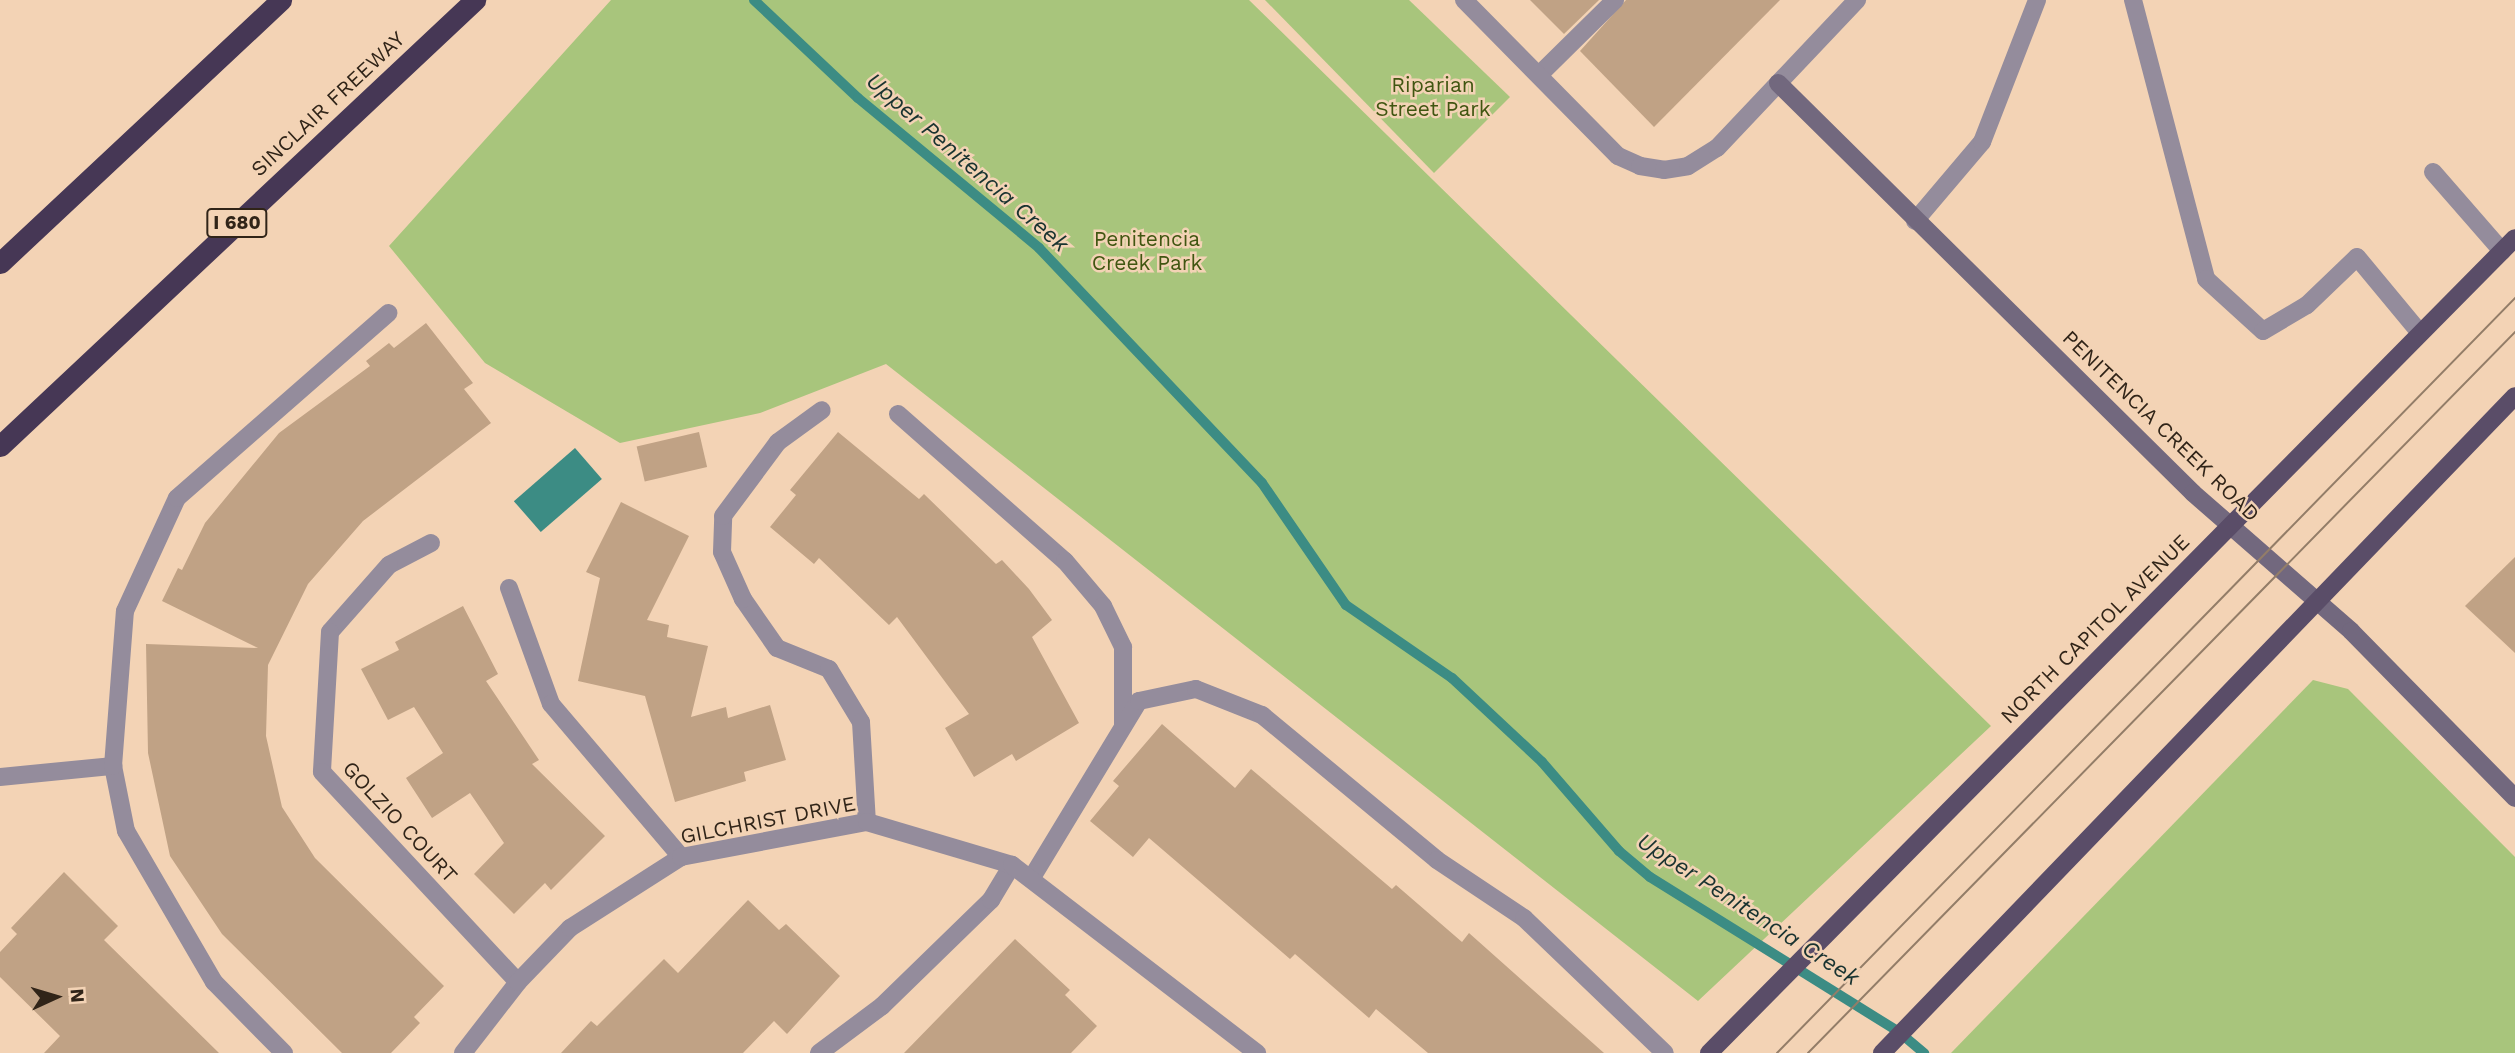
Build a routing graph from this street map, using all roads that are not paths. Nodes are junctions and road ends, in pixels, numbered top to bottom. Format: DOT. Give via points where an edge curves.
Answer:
graph roads {
  1 [pos="281,0"];
  2 [pos="475,0"];
  3 [pos="1464,0"];
  4 [pos="1615,0"];
  5 [pos="1857,0"];
  6 [pos="2037,0"];
  7 [pos="2133,0"];
  8 [pos="1539,75"];
  9 [pos="1778,83"];
  10 [pos="2433,173"];
  11 [pos="1915,222"];
  12 [pos="2515,238"];
  13 [pos="2502,251"];
  14 [pos="0,263"];
  15 [pos="388,313"];
  16 [pos="2420,333"];
  17 [pos="2515,396"];
  18 [pos="822,410"];
  19 [pos="898,414"];
  20 [pos="0,446"];
  21 [pos="2230,525"];
  22 [pos="431,543"];
  23 [pos="509,588"];
  24 [pos="2316,601"];
  25 [pos="1123,724"];
  26 [pos="113,766"];
  27 [pos="0,777"];
  28 [pos="2515,798"];
  29 [pos="867,822"];
  30 [pos="681,857"];
  31 [pos="1012,865"];
  32 [pos="1031,879"];
  33 [pos="518,982"];
  34 [pos="285,1053"];
  35 [pos="463,1053"];
  36 [pos="819,1053"];
  37 [pos="1257,1053"];
  38 [pos="1665,1053"];
  39 [pos="1709,1053"];
  40 [pos="1882,1053"];
  1 -- 14 [label="highway"];
  2 -- 20 [label="highway, SINCLAIR FREEWAY / I 680"];
  3 -- 8 [label="street"];
  4 -- 8 [label="street"];
  5 -- 9 [label="street"];
  6 -- 11 [label="street" via="1982,142"];
  7 -- 16 [label="street" via="2206,279 2263,331 2307,305 2357,257"];
  8 -- 9 [label="street" via="1618,156 1664,170 1689,166 1717,148"];
  9 -- 11 [label="street, PENITENCIA CREEK ROAD"];
  10 -- 13 [label="street"];
  11 -- 21 [label="street, PENITENCIA CREEK ROAD"];
  12 -- 13 [label="main road, NORTH CAPITOL AVENUE"];
  13 -- 16 [label="main road, NORTH CAPITOL AVENUE"];
  15 -- 26 [label="street" via="177,498 125,611"];
  16 -- 21 [label="main road, NORTH CAPITOL AVENUE"];
  17 -- 24 [label="main road"];
  18 -- 29 [label="street" via="778,442 723,516 722,552 743,599 777,648 829,669 861,722"];
  19 -- 25 [label="street" via="1065,561 1103,606 1123,647"];
  21 -- 24 [label="street, PENITENCIA CREEK ROAD"];
  21 -- 39 [label="main road, NORTH CAPITOL AVENUE"];
  22 -- 33 [label="street, GOLZIO COURT" via="389,565 330,632 322,772"];
  23 -- 30 [label="street" via="551,704"];
  24 -- 28 [label="street, PENITENCIA CREEK ROAD"];
  24 -- 40 [label="main road"];
  25 -- 32 [label="street"];
  25 -- 38 [label="street" via="1139,701 1196,689 1262,715 1437,860 1524,918"];
  26 -- 27 [label="street"];
  26 -- 34 [label="street" via="126,831 214,982"];
  29 -- 30 [label="street, GILCHRIST DRIVE"];
  29 -- 31 [label="street, GILCHRIST DRIVE"];
  30 -- 33 [label="street, GILCHRIST DRIVE" via="570,928"];
  31 -- 32 [label="street, GILCHRIST DRIVE"];
  31 -- 36 [label="street" via="991,900 882,1006"];
  32 -- 37 [label="street, GILCHRIST DRIVE"];
  33 -- 35 [label="street, GILCHRIST DRIVE"];
}
